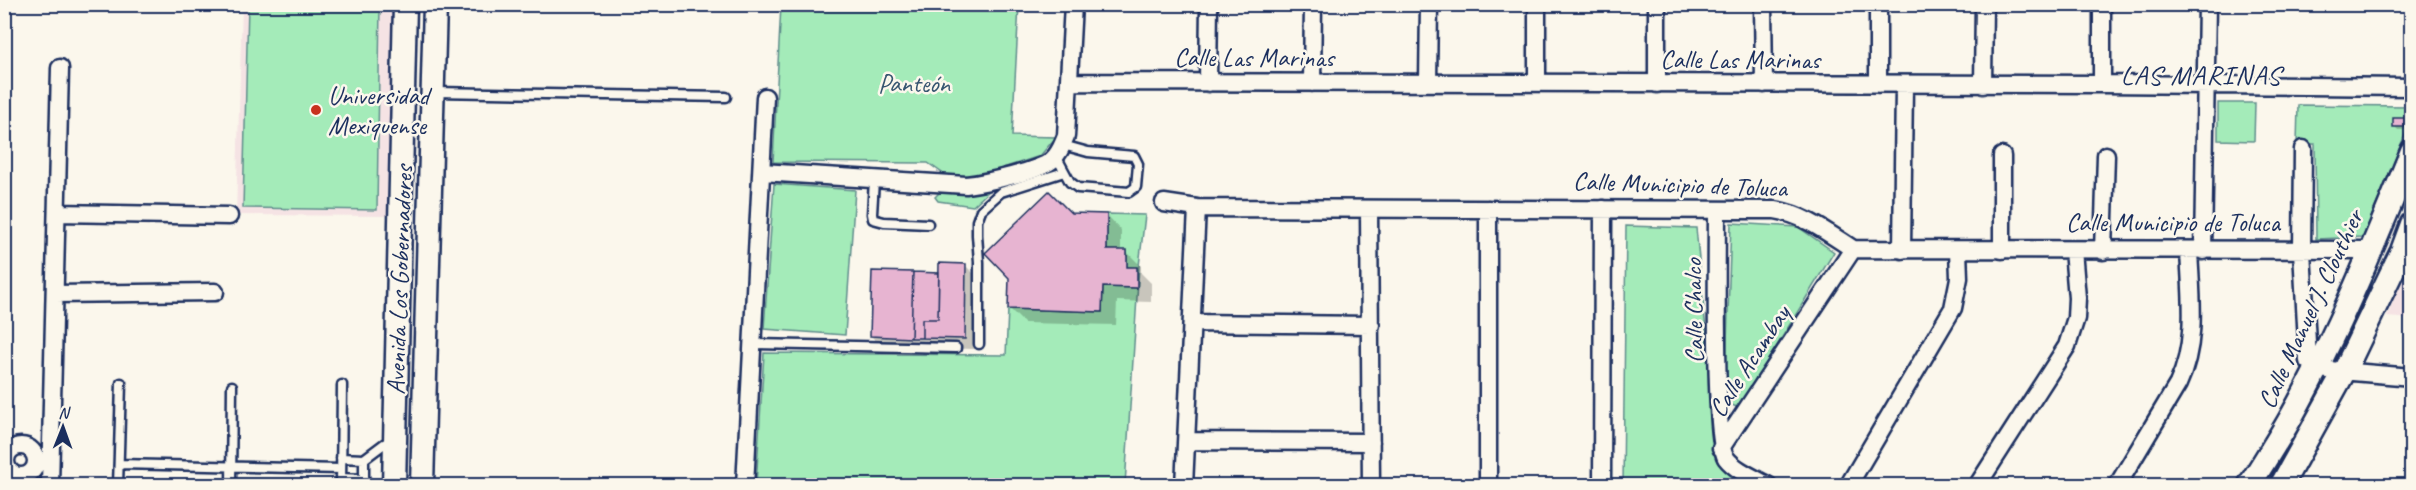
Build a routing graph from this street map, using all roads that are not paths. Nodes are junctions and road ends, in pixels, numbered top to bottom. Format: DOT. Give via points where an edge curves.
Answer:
graph roads {
  1 [pos="405,4"];
  2 [pos="435,4"];
  3 [pos="1073,4"];
  4 [pos="1209,4"];
  5 [pos="1313,4"];
  6 [pos="1429,4"];
  7 [pos="1537,4"];
  8 [pos="1657,4"];
  9 [pos="1764,4"];
  10 [pos="1878,4"];
  11 [pos="1984,4"];
  12 [pos="2102,4"];
  13 [pos="2207,4"];
  14 [pos="60,68"];
  15 [pos="1069,82"];
  16 [pos="1208,83"];
  17 [pos="1312,83"];
  18 [pos="1428,83"];
  19 [pos="1537,83"];
  20 [pos="1658,84"];
  21 [pos="1764,84"];
  22 [pos="1878,84"];
  23 [pos="2102,84"];
  24 [pos="2206,84"];
  25 [pos="1904,85"];
  26 [pos="1983,85"];
  27 [pos="2412,87"];
  28 [pos="434,92"];
  29 [pos="726,97"];
  30 [pos="765,97"];
  31 [pos="2303,149"];
  32 [pos="1059,150"];
  33 [pos="2412,151"];
  34 [pos="2106,155"];
  35 [pos="2002,156"];
  36 [pos="762,172"];
  37 [pos="1064,172"];
  38 [pos="874,180"];
  39 [pos="1164,203"];
  40 [pos="1197,208"];
  41 [pos="1369,209"];
  42 [pos="1488,209"];
  43 [pos="1603,209"];
  44 [pos="1717,210"];
  45 [pos="57,213"];
  46 [pos="229,216"];
  47 [pos="928,224"];
  48 [pos="2412,224"];
  49 [pos="400,248"];
  50 [pos="429,248"];
  51 [pos="1853,249"];
  52 [pos="1902,250"];
  53 [pos="1958,250"];
  54 [pos="2001,250"];
  55 [pos="2073,250"];
  56 [pos="2372,250"];
  57 [pos="2103,251"];
  58 [pos="2196,251"];
  59 [pos="2302,251"];
  60 [pos="2407,251"];
  61 [pos="215,292"];
  62 [pos="55,294"];
  63 [pos="1192,323"];
  64 [pos="1371,324"];
  65 [pos="752,344"];
  66 [pos="979,344"];
  67 [pos="956,348"];
  68 [pos="2317,369"];
  69 [pos="2344,372"];
  70 [pos="2412,377"];
  71 [pos="121,383"];
  72 [pos="342,385"];
  73 [pos="232,386"];
  74 [pos="396,438"];
  75 [pos="1186,441"];
  76 [pos="1371,442"];
  77 [pos="9,448"];
  78 [pos="1721,448"];
  79 [pos="341,458"];
  80 [pos="364,459"];
  81 [pos="119,464"];
  82 [pos="231,466"];
  83 [pos="8,472"];
  84 [pos="341,478"];
  85 [pos="367,482"];
  86 [pos="2284,484"];
  87 [pos="50,486"];
  88 [pos="118,486"];
  89 [pos="231,486"];
  90 [pos="394,486"];
  91 [pos="422,486"];
  92 [pos="745,486"];
  93 [pos="1184,486"];
  94 [pos="1371,486"];
  95 [pos="1488,486"];
  96 [pos="1602,486"];
  97 [pos="1769,486"];
  98 [pos="1848,486"];
  99 [pos="1977,486"];
  100 [pos="2117,486"];
  101 [pos="2249,486"];
  1 -- 49 [label="street, Avenida Los Gobernadores"];
  2 -- 28 [label="street, Avenida Los Gobernadores"];
  3 -- 15 [label="street"];
  4 -- 16 [label="street"];
  5 -- 17 [label="street"];
  6 -- 18 [label="street"];
  7 -- 19 [label="street"];
  8 -- 20 [label="street"];
  9 -- 21 [label="street"];
  10 -- 22 [label="street"];
  11 -- 26 [label="street"];
  12 -- 23 [label="street"];
  13 -- 24 [label="street"];
  14 -- 45 [label="street"];
  15 -- 16 [label="street, Calle Las Marinas"];
  15 -- 32 [label="street" via="1066,136"];
  16 -- 17 [label="street, Calle Las Marinas"];
  17 -- 18 [label="street, Calle Las Marinas"];
  18 -- 19 [label="street, Calle Las Marinas"];
  19 -- 20 [label="street, Calle Las Marinas"];
  20 -- 21 [label="street, Calle Las Marinas"];
  21 -- 22 [label="street, Calle Las Marinas"];
  22 -- 25 [label="street, Calle Las Marinas"];
  23 -- 24 [label="street, Calle Las Marinas"];
  23 -- 26 [label="street, Calle Las Marinas"];
  24 -- 27 [label="street, Calle Las Marinas"];
  24 -- 58 [label="street"];
  25 -- 26 [label="street, Calle Las Marinas"];
  25 -- 52 [label="street"];
  28 -- 29 [label="lane"];
  28 -- 50 [label="street, Avenida Los Gobernadores"];
  30 -- 36 [label="street"];
  31 -- 59 [label="street"];
  32 -- 37 [label="lane"];
  32 -- 37 [label="lane" via="1129,154 1138,164 1136,187 1129,192 1078,188"];
  32 -- 38 [label="street" via="1040,168 976,184"];
  33 -- 56 [label="street, Calle Manuel J. Clouthier"];
  34 -- 57 [label="street"];
  35 -- 54 [label="street"];
  36 -- 38 [label="street"];
  36 -- 65 [label="street"];
  37 -- 66 [label="lane" via="1001,192 981,210 977,235"];
  38 -- 47 [label="lane" via="873,219"];
  39 -- 40 [label="street, Calle Municipio de Toluca"];
  40 -- 41 [label="street, Calle Municipio de Toluca"];
  40 -- 63 [label="street"];
  41 -- 42 [label="street, Calle Municipio de Toluca"];
  41 -- 64 [label="street"];
  42 -- 43 [label="street, Calle Municipio de Toluca"];
  42 -- 95 [label="street"];
  43 -- 44 [label="street, Calle Municipio de Toluca"];
  43 -- 96 [label="street"];
  44 -- 51 [label="street, Calle Municipio de Toluca" via="1793,213"];
  44 -- 78 [label="street, Calle Chalco"];
  45 -- 46 [label="street"];
  45 -- 62 [label="street"];
  48 -- 60 [label="street, Calle Manuel J. Clouthier"];
  49 -- 50 [label="street"];
  49 -- 74 [label="street, Avenida Los Gobernadores"];
  50 -- 91 [label="street, Avenida Los Gobernadores"];
  51 -- 52 [label="street, Calle Municipio de Toluca"];
  51 -- 78 [label="street, Calle Acambay"];
  52 -- 53 [label="street, Calle Municipio de Toluca"];
  53 -- 54 [label="street, Calle Municipio de Toluca"];
  53 -- 98 [label="street" via="1959,278 1953,308"];
  54 -- 55 [label="street, Calle Municipio de Toluca"];
  55 -- 57 [label="street, Calle Municipio de Toluca"];
  55 -- 99 [label="street" via="2073,332"];
  56 -- 59 [label="street, Calle Municipio de Toluca"];
  56 -- 60 [label="street, Calle Municipio de Toluca"];
  56 -- 68 [label="street, Calle Manuel J. Clouthier"];
  57 -- 58 [label="street, Calle Municipio de Toluca"];
  58 -- 59 [label="street, Calle Municipio de Toluca"];
  58 -- 100 [label="street" via="2186,367"];
  59 -- 68 [label="street" via="2306,355"];
  60 -- 69 [label="street, Calle Manuel J. Clouthier"];
  61 -- 62 [label="street"];
  62 -- 87 [label="street"];
  63 -- 64 [label="street"];
  63 -- 75 [label="street"];
  64 -- 76 [label="street"];
  65 -- 67 [label="lane"];
  65 -- 92 [label="street"];
  68 -- 69 [label="street"];
  68 -- 101 [label="street, Calle Manuel J. Clouthier"];
  69 -- 70 [label="street"];
  69 -- 86 [label="street, Calle Manuel J. Clouthier"];
  71 -- 81 [label="lane"];
  72 -- 79 [label="lane"];
  73 -- 82 [label="lane"];
  74 -- 80 [label="lane"];
  74 -- 90 [label="street, Avenida Los Gobernadores"];
  75 -- 76 [label="street"];
  75 -- 93 [label="street"];
  76 -- 94 [label="street"];
  77 -- 83 [label="street"];
  77 -- 83 [label="street" via="21,446 31,450 35,464 26,474"];
  78 -- 97 [label="street, Calle Acambay" via="1734,465"];
  79 -- 80 [label="lane"];
  79 -- 84 [label="lane"];
  80 -- 85 [label="lane"];
  81 -- 82 [label="lane"];
  81 -- 88 [label="lane"];
  82 -- 84 [label="lane"];
  82 -- 89 [label="lane"];
  84 -- 85 [label="lane"];
}
